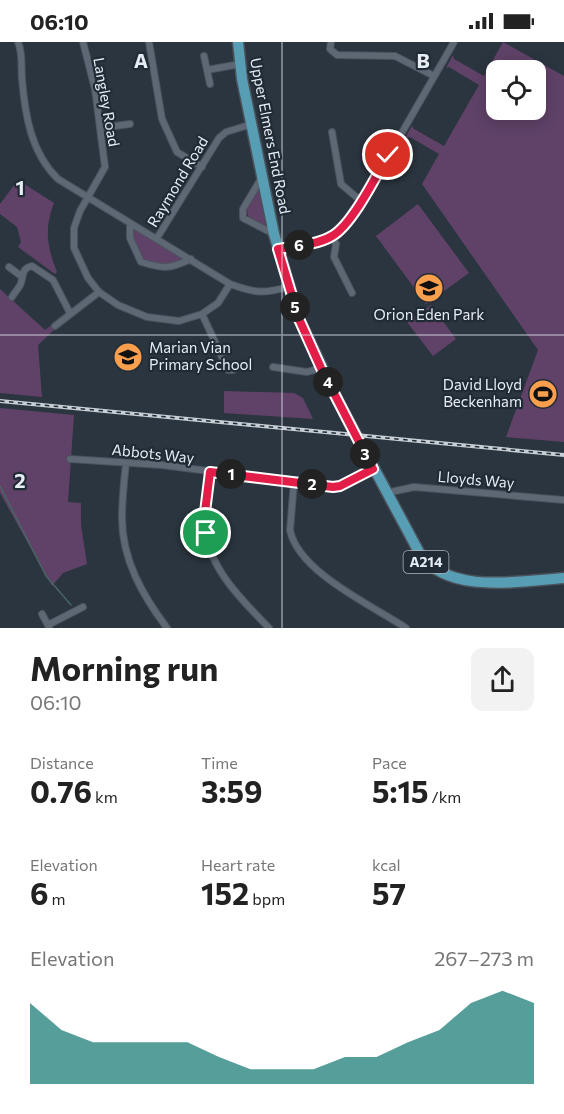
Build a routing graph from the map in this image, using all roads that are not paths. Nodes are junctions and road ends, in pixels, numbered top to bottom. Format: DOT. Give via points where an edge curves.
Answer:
graph roads {
  1 [pos="18,42"];
  2 [pos="83,42"];
  3 [pos="149,42"];
  4 [pos="238,42"];
  5 [pos="331,42"];
  6 [pos="454,42"];
  7 [pos="204,56"];
  8 [pos="240,64"];
  9 [pos="207,70"];
  10 [pos="434,76"];
  11 [pos="210,84"];
  12 [pos="130,124"];
  13 [pos="252,124"];
  14 [pos="100,128"];
  15 [pos="332,132"];
  16 [pos="202,167"];
  17 [pos="263,177"];
  18 [pos="88,197"];
  19 [pos="361,201"];
  20 [pos="130,223"];
  21 [pos="274,234"];
  22 [pos="332,237"];
  23 [pos="158,238"];
  24 [pos="278,249"];
  25 [pos="191,259"];
  26 [pos="9,267"];
  27 [pos="21,276"];
  28 [pos="230,284"];
  29 [pos="288,287"];
  30 [pos="99,292"];
  31 [pos="352,293"];
  32 [pos="12,297"];
  33 [pos="70,313"];
  34 [pos="202,314"];
  35 [pos="55,326"];
  36 [pos="273,367"];
  37 [pos="321,368"];
  38 [pos="233,370"];
  39 [pos="70,459"];
  40 [pos="126,463"];
  41 [pos="373,469"];
  42 [pos="210,472"];
  43 [pos="294,482"];
  44 [pos="386,493"];
  45 [pos="564,500"];
  46 [pos="564,578"];
  47 [pos="83,607"];
  48 [pos="42,614"];
  49 [pos="49,626"];
  50 [pos="167,628"];
  51 [pos="269,628"];
  52 [pos="406,628"];
  1 -- 18 [label="street" via="26,118 38,153 58,179"];
  2 -- 14 [label="street, Langley Road"];
  3 -- 16 [label="street" via="162,119 177,152"];
  4 -- 8 [label="main road, Upper Elmers End Road / A214"];
  5 -- 10 [label="street" via="330,49 337,55 394,56"];
  6 -- 10 [label="street"];
  7 -- 9 [label="street"];
  8 -- 9 [label="street"];
  8 -- 13 [label="main road, Upper Elmers End Road / A214"];
  9 -- 11 [label="street"];
  10 -- 19 [label="street"];
  12 -- 14 [label="street"];
  13 -- 16 [label="street, Raymond Road" via="225,132"];
  13 -- 17 [label="main road, Upper Elmers End Road / A214"];
  14 -- 18 [label="street, Langley Road" via="105,167"];
  15 -- 19 [label="street" via="341,184"];
  16 -- 23 [label="street, Raymond Road"];
  17 -- 21 [label="main road, Upper Elmers End Road / A214"];
  17 -- 21 [label="street" via="243,209 243,218"];
  18 -- 20 [label="street"];
  18 -- 30 [label="street, Langley Road" via="74,228 74,248"];
  19 -- 22 [label="street" via="346,225"];
  20 -- 23 [label="street"];
  20 -- 25 [label="street" via="130,238 141,262 162,269"];
  21 -- 24 [label="main road, Upper Elmers End Road / A214"];
  22 -- 24 [label="street"];
  22 -- 31 [label="street" via="336,244 334,257"];
  23 -- 25 [label="street"];
  24 -- 29 [label="main road, Upper Elmers End Road / A214"];
  25 -- 28 [label="street"];
  26 -- 27 [label="street"];
  27 -- 32 [label="street"];
  27 -- 33 [label="street" via="32,266 53,280"];
  28 -- 29 [label="street" via="262,293"];
  28 -- 34 [label="street" via="218,303"];
  29 -- 37 [label="main road, Upper Elmers End Road / A214"];
  30 -- 33 [label="street"];
  30 -- 34 [label="street" via="147,317 179,321"];
  33 -- 35 [label="street"];
  34 -- 38 [label="street" via="228,370"];
  36 -- 37 [label="street" via="307,372"];
  37 -- 41 [label="main road, Upper Elmers End Road / A214"];
  39 -- 40 [label="street, Abbots Way"];
  40 -- 42 [label="street, Abbots Way"];
  40 -- 50 [label="street" via="122,520 129,560 141,590"];
  41 -- 43 [label="street, Abbots Way" via="337,487"];
  41 -- 44 [label="main road, Upper Elmers End Road / A214"];
  42 -- 43 [label="street, Abbots Way"];
  42 -- 51 [label="street" via="205,523 211,551 228,581"];
  43 -- 52 [label="street" via="290,525 293,540 308,560 336,585"];
  44 -- 45 [label="street, Lloyds Way" via="414,487"];
  44 -- 46 [label="main road, Upper Elmers End Road / A214" via="420,554 444,575 471,581"];
  47 -- 49 [label="street"];
  48 -- 49 [label="street"];
}
